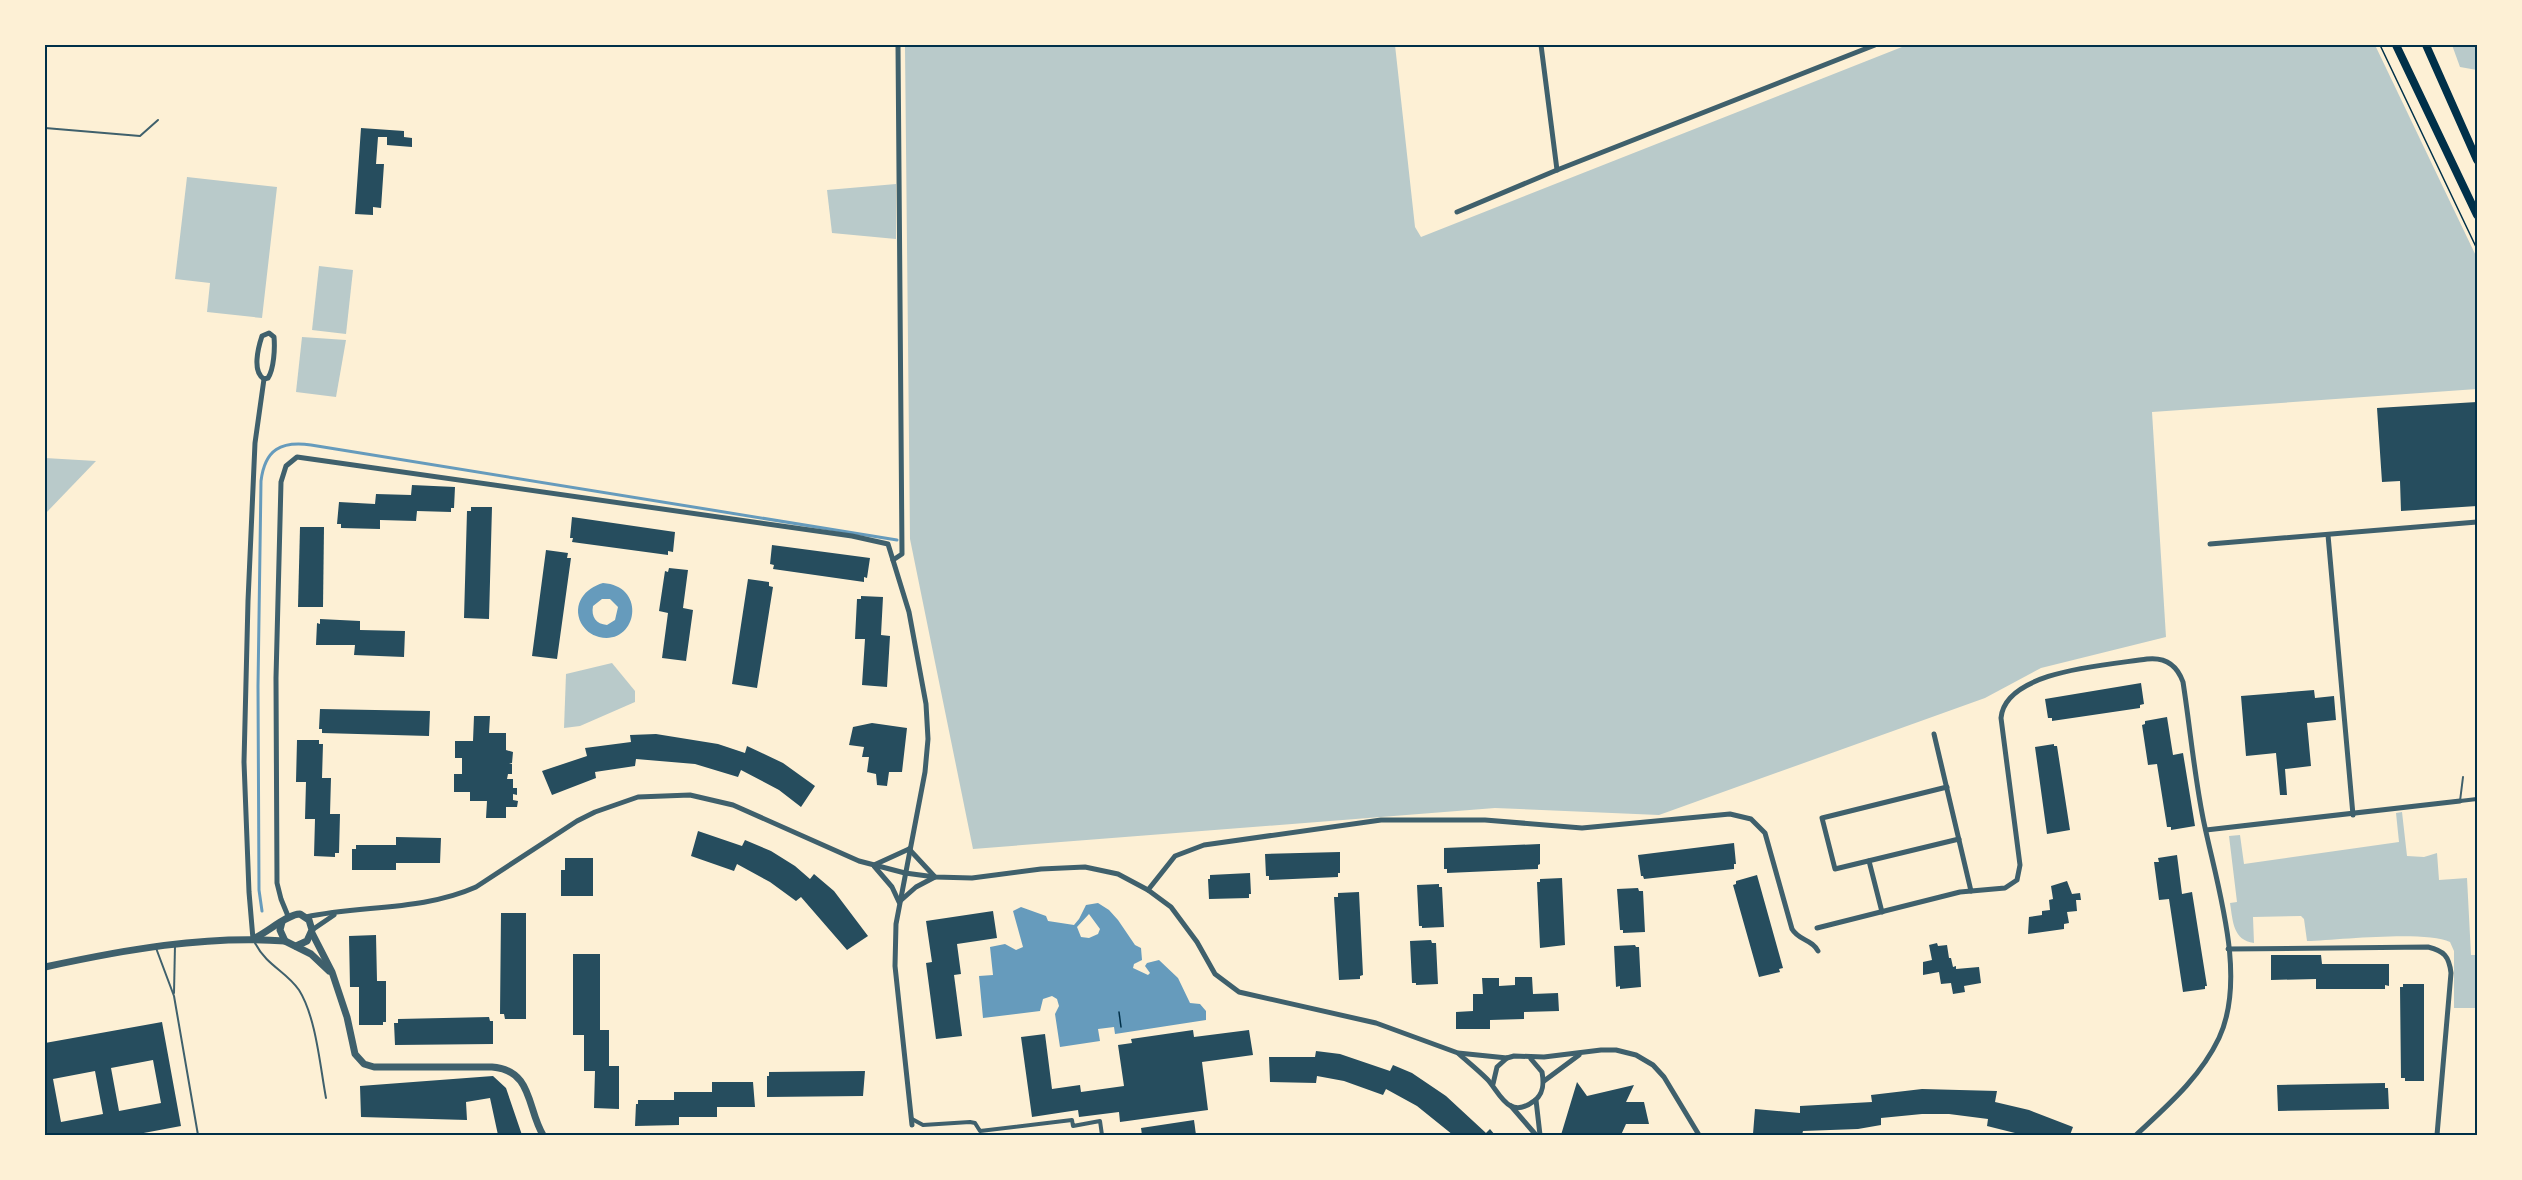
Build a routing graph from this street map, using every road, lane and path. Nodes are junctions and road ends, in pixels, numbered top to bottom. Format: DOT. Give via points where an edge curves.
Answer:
graph roads {
  1 [pos="898,45"];
  2 [pos="1542,45"];
  3 [pos="1875,45"];
  4 [pos="2380,45"];
  5 [pos="2396,45"];
  6 [pos="2426,45"];
  7 [pos="158,120"];
  8 [pos="45,128"];
  9 [pos="2477,160"];
  10 [pos="1557,170"];
  11 [pos="1457,212"];
  12 [pos="2477,215"];
  13 [pos="2477,249"];
  14 [pos="264,379"];
  15 [pos="2477,522"];
  16 [pos="2328,535"];
  17 [pos="2210,544"];
  18 [pos="892,560"];
  19 [pos="1934,734"];
  20 [pos="2463,777"];
  21 [pos="1947,787"];
  22 [pos="2477,799"];
  23 [pos="2460,801"];
  24 [pos="2353,815"];
  25 [pos="2206,830"];
  26 [pos="1959,838"];
  27 [pos="909,849"];
  28 [pos="1869,861"];
  29 [pos="873,865"];
  30 [pos="905,873"];
  31 [pos="934,877"];
  32 [pos="1148,890"];
  33 [pos="1971,891"];
  34 [pos="899,902"];
  35 [pos="1882,912"];
  36 [pos="339,913"];
  37 [pos="288,916"];
  38 [pos="306,917"];
  39 [pos="282,922"];
  40 [pos="1817,928"];
  41 [pos="312,932"];
  42 [pos="253,939"];
  43 [pos="285,941"];
  44 [pos="176,945"];
  45 [pos="296,946"];
  46 [pos="155,947"];
  47 [pos="2228,949"];
  48 [pos="1818,951"];
  49 [pos="45,967"];
  50 [pos="175,972"];
  51 [pos="165,973"];
  52 [pos="334,979"];
  53 [pos="174,996"];
  54 [pos="1119,1012"];
  55 [pos="1121,1027"];
  56 [pos="1458,1053"];
  57 [pos="1580,1054"];
  58 [pos="1507,1058"];
  59 [pos="1529,1058"];
  60 [pos="1544,1081"];
  61 [pos="1493,1086"];
  62 [pos="327,1098"];
  63 [pos="1536,1100"];
  64 [pos="1510,1105"];
  65 [pos="912,1122"];
  66 [pos="198,1135"];
  67 [pos="543,1135"];
  68 [pos="1102,1135"];
  69 [pos="1538,1135"];
  70 [pos="1699,1135"];
  71 [pos="2136,1135"];
  72 [pos="2437,1135"];
  1 -- 18 [label="street" via="902,554"];
  2 -- 10 [label="street"];
  3 -- 10 [label="street"];
  4 -- 13 [label="path"];
  5 -- 12 [label="main road"];
  6 -- 9 [label="main road"];
  7 -- 8 [label="lane" via="140,136"];
  10 -- 11 [label="street"];
  14 -- 14 [label="street" via="271,372 274,337 269,333 261,336 256,370"];
  14 -- 42 [label="street" via="253,465 244,762"];
  15 -- 16 [label="street"];
  16 -- 17 [label="street"];
  16 -- 24 [label="street"];
  18 -- 27 [label="street" via="909,612 926,704 926,772"];
  18 -- 37 [label="street" via="888,544 852,536 297,456 286,466 280,482 276,678 277,883"];
  19 -- 21 [label="street"];
  20 -- 23 [label="lane"];
  21 -- 26 [label="street"];
  21 -- 28 [label="street" via="1822,818 1835,869"];
  22 -- 23 [label="street"];
  23 -- 24 [label="street"];
  24 -- 25 [label="street"];
  25 -- 33 [label="street" via="2183,682 2175,667 2154,658 2044,677 2012,694 2002,711 2020,865 2018,876 2005,888"];
  25 -- 47 [label="street"];
  26 -- 28 [label="street"];
  26 -- 33 [label="street"];
  27 -- 29 [label="street"];
  27 -- 30 [label="street"];
  27 -- 31 [label="street"];
  28 -- 35 [label="street"];
  29 -- 30 [label="street"];
  29 -- 34 [label="street"];
  29 -- 36 [label="street" via="733,805 690,795 650,795 615,803 584,817 460,894"];
  30 -- 31 [label="street"];
  30 -- 34 [label="street"];
  31 -- 32 [label="street" via="972,878 1085,867 1118,874"];
  31 -- 34 [label="street"];
  32 -- 48 [label="street" via="1174,856 1204,845 1381,820 1485,820 1582,828 1730,814 1751,819 1765,833 1792,929"];
  32 -- 56 [label="street" via="1180,918 1215,974 1239,992 1376,1023"];
  33 -- 35 [label="street"];
  34 -- 65 [label="street" via="895,966"];
  35 -- 40 [label="street"];
  36 -- 38 [label="street"];
  36 -- 41 [label="street"];
  37 -- 38 [label="street"];
  37 -- 39 [label="street"];
  38 -- 41 [label="street"];
  39 -- 42 [label="street"];
  39 -- 43 [label="street" via="280,930"];
  41 -- 45 [label="street" via="305,944"];
  41 -- 52 [label="street"];
  42 -- 43 [label="street"];
  42 -- 44 [label="street"];
  42 -- 62 [label="lane" via="263,957 294,983 305,1001"];
  43 -- 45 [label="street"];
  44 -- 46 [label="street"];
  44 -- 50 [label="lane"];
  45 -- 52 [label="street" via="314,956"];
  46 -- 49 [label="street"];
  46 -- 51 [label="lane"];
  47 -- 71 [label="street" via="2230,992 2219,1037 2193,1078"];
  47 -- 72 [label="street" via="2428,946 2446,954 2451,973"];
  50 -- 51 [label="lane"];
  50 -- 53 [label="lane"];
  51 -- 53 [label="lane"];
  52 -- 67 [label="street" via="353,1050 363,1064 506,1070 524,1086"];
  53 -- 66 [label="lane"];
  54 -- 55 [label="path"];
  56 -- 58 [label="street"];
  56 -- 61 [label="street"];
  57 -- 59 [label="street"];
  57 -- 60 [label="street"];
  57 -- 70 [label="street" via="1616,1050 1645,1060 1665,1077"];
  58 -- 59 [label="street"];
  58 -- 61 [label="street" via="1494,1073"];
  59 -- 60 [label="street" via="1537,1064"];
  60 -- 63 [label="street"];
  61 -- 64 [label="street" via="1499,1098"];
  63 -- 64 [label="street" via="1521,1107"];
  63 -- 69 [label="street"];
  64 -- 69 [label="street"];
  65 -- 68 [label="street" via="970,1122 980,1131 1072,1120 1073,1126 1100,1122"];
}
